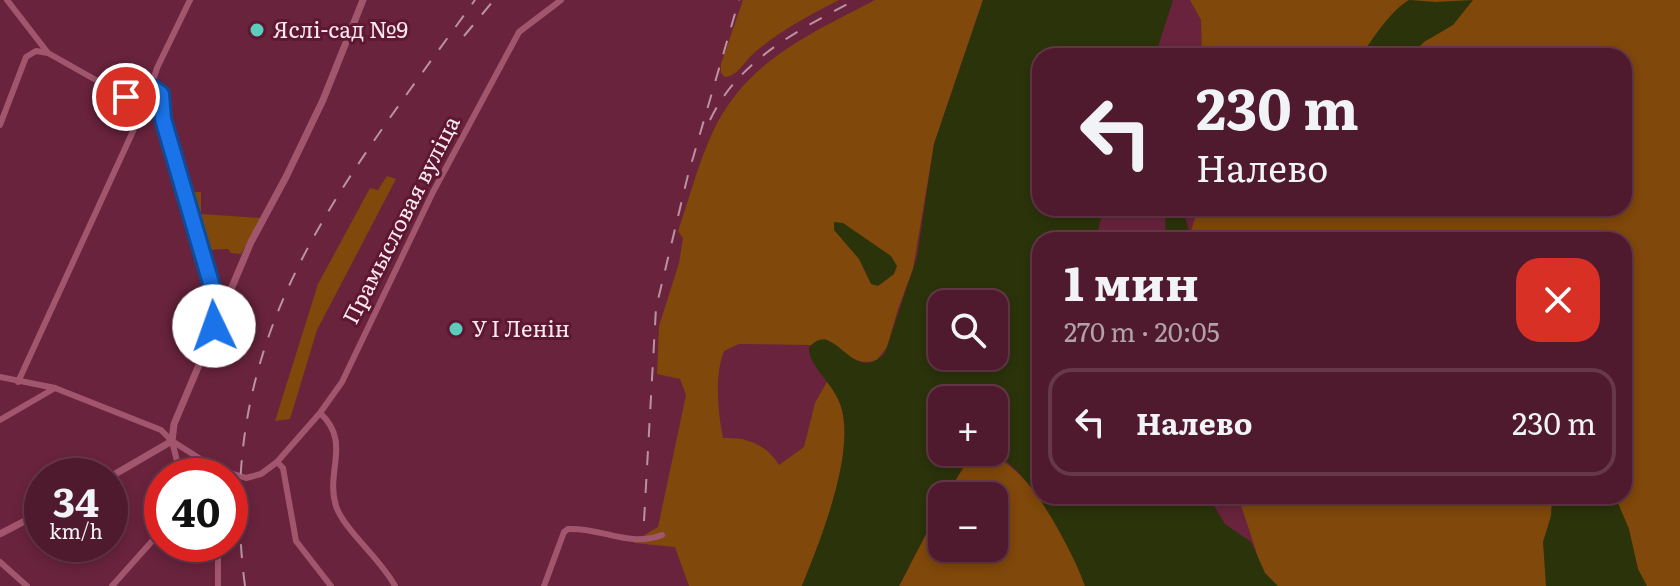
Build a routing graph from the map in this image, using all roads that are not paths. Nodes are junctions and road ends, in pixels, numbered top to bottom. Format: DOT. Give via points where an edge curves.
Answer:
graph roads {
  1 [pos="7,0"];
  2 [pos="190,0"];
  3 [pos="363,0"];
  4 [pos="561,0"];
  5 [pos="48,53"];
  6 [pos="151,87"];
  7 [pos="141,97"];
  8 [pos="161,100"];
  9 [pos="146,106"];
  10 [pos="163,119"];
  11 [pos="0,125"];
  12 [pos="220,314"];
  13 [pos="0,377"];
  14 [pos="18,382"];
  15 [pos="55,388"];
  16 [pos="320,413"];
  17 [pos="0,420"];
  18 [pos="172,441"];
  19 [pos="176,458"];
  20 [pos="197,458"];
  21 [pos="277,462"];
  22 [pos="128,467"];
  23 [pos="248,477"];
  24 [pos="24,521"];
  25 [pos="0,534"];
  26 [pos="662,535"];
  27 [pos="144,550"];
  28 [pos="0,562"];
  29 [pos="218,562"];
  30 [pos="27,586"];
  31 [pos="112,586"];
  32 [pos="218,586"];
  33 [pos="331,586"];
  34 [pos="395,586"];
  35 [pos="544,586"];
  1 -- 5 [label="street"];
  2 -- 6 [label="street"];
  3 -- 12 [label="street" via="323,100"];
  4 -- 16 [label="street, Прамысловая вуліца" via="519,32 433,192 342,382"];
  5 -- 7 [label="street" via="126,97"];
  5 -- 11 [label="street" via="36,51 26,57"];
  6 -- 7 [label="street"];
  6 -- 8 [label="street"];
  7 -- 9 [label="street"];
  8 -- 9 [label="street"];
  8 -- 10 [label="street"];
  9 -- 10 [label="street"];
  9 -- 14 [label="street"];
  10 -- 12 [label="street"];
  12 -- 18 [label="street" via="174,424"];
  13 -- 14 [label="street"];
  14 -- 15 [label="street"];
  15 -- 17 [label="street"];
  15 -- 18 [label="street" via="161,430"];
  16 -- 21 [label="street, Прамысловая вуліца"];
  16 -- 34 [label="street" via="336,433 337,508"];
  18 -- 19 [label="street"];
  18 -- 20 [label="street"];
  18 -- 22 [label="street"];
  21 -- 23 [label="street"];
  21 -- 33 [label="street" via="283,468 296,541"];
  24 -- 25 [label="street"];
  26 -- 35 [label="street" via="647,541 568,529"];
  27 -- 31 [label="street"];
  28 -- 30 [label="street"];
  29 -- 32 [label="street"];
}
